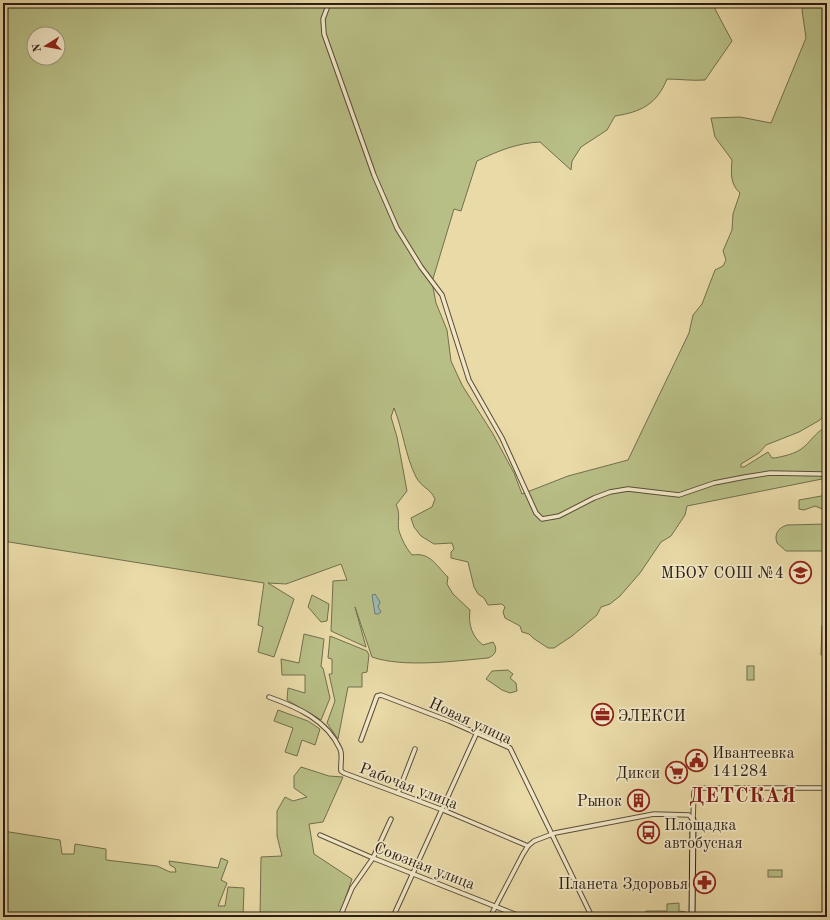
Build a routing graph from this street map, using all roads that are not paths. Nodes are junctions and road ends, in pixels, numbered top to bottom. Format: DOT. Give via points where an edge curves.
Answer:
graph roads {
  1 [pos="330,3"];
  2 [pos="827,478"];
  3 [pos="269,697"];
  4 [pos="479,728"];
  5 [pos="477,732"];
  6 [pos="361,740"];
  7 [pos="415,749"];
  8 [pos="827,788"];
  9 [pos="398,793"];
  10 [pos="443,810"];
  11 [pos="391,819"];
  12 [pos="693,820"];
  13 [pos="553,833"];
  14 [pos="320,835"];
  15 [pos="528,846"];
  16 [pos="373,858"];
  17 [pos="413,873"];
  18 [pos="496,906"];
  19 [pos="340,917"];
  20 [pos="393,917"];
  21 [pos="490,917"];
  22 [pos="522,917"];
  23 [pos="592,917"];
  24 [pos="692,917"];
  1 -- 2 [label="street" via="323,19 324,34 374,175 397,228 442,295 469,380 502,438 536,513 542,519 551,519 610,492 628,489 679,495 714,483 770,473 822,474"];
  3 -- 9 [label="street, Рабочая улица" via="291,705 323,724 341,750 341,771"];
  4 -- 5 [label="street"];
  5 -- 6 [label="street, Новая улица" via="381,695 377,696"];
  5 -- 10 [label="street"];
  5 -- 13 [label="street, Новая улица" via="507,746 512,751"];
  7 -- 9 [label="street"];
  8 -- 12 [label="street" via="699,788 694,792"];
  9 -- 10 [label="street, Рабочая улица"];
  10 -- 15 [label="street, Рабочая улица"];
  10 -- 17 [label="street"];
  11 -- 16 [label="street"];
  12 -- 13 [label="street" via="689,815 662,813"];
  12 -- 24 [label="street"];
  13 -- 15 [label="street"];
  13 -- 23 [label="street, Новая улица"];
  14 -- 16 [label="street, Союзная улица"];
  15 -- 18 [label="street"];
  16 -- 17 [label="street, Союзная улица"];
  16 -- 19 [label="street" via="352,888"];
  17 -- 18 [label="street, Союзная улица"];
  17 -- 20 [label="street"];
  18 -- 21 [label="street"];
  18 -- 22 [label="street, Союзная улица"];
}
